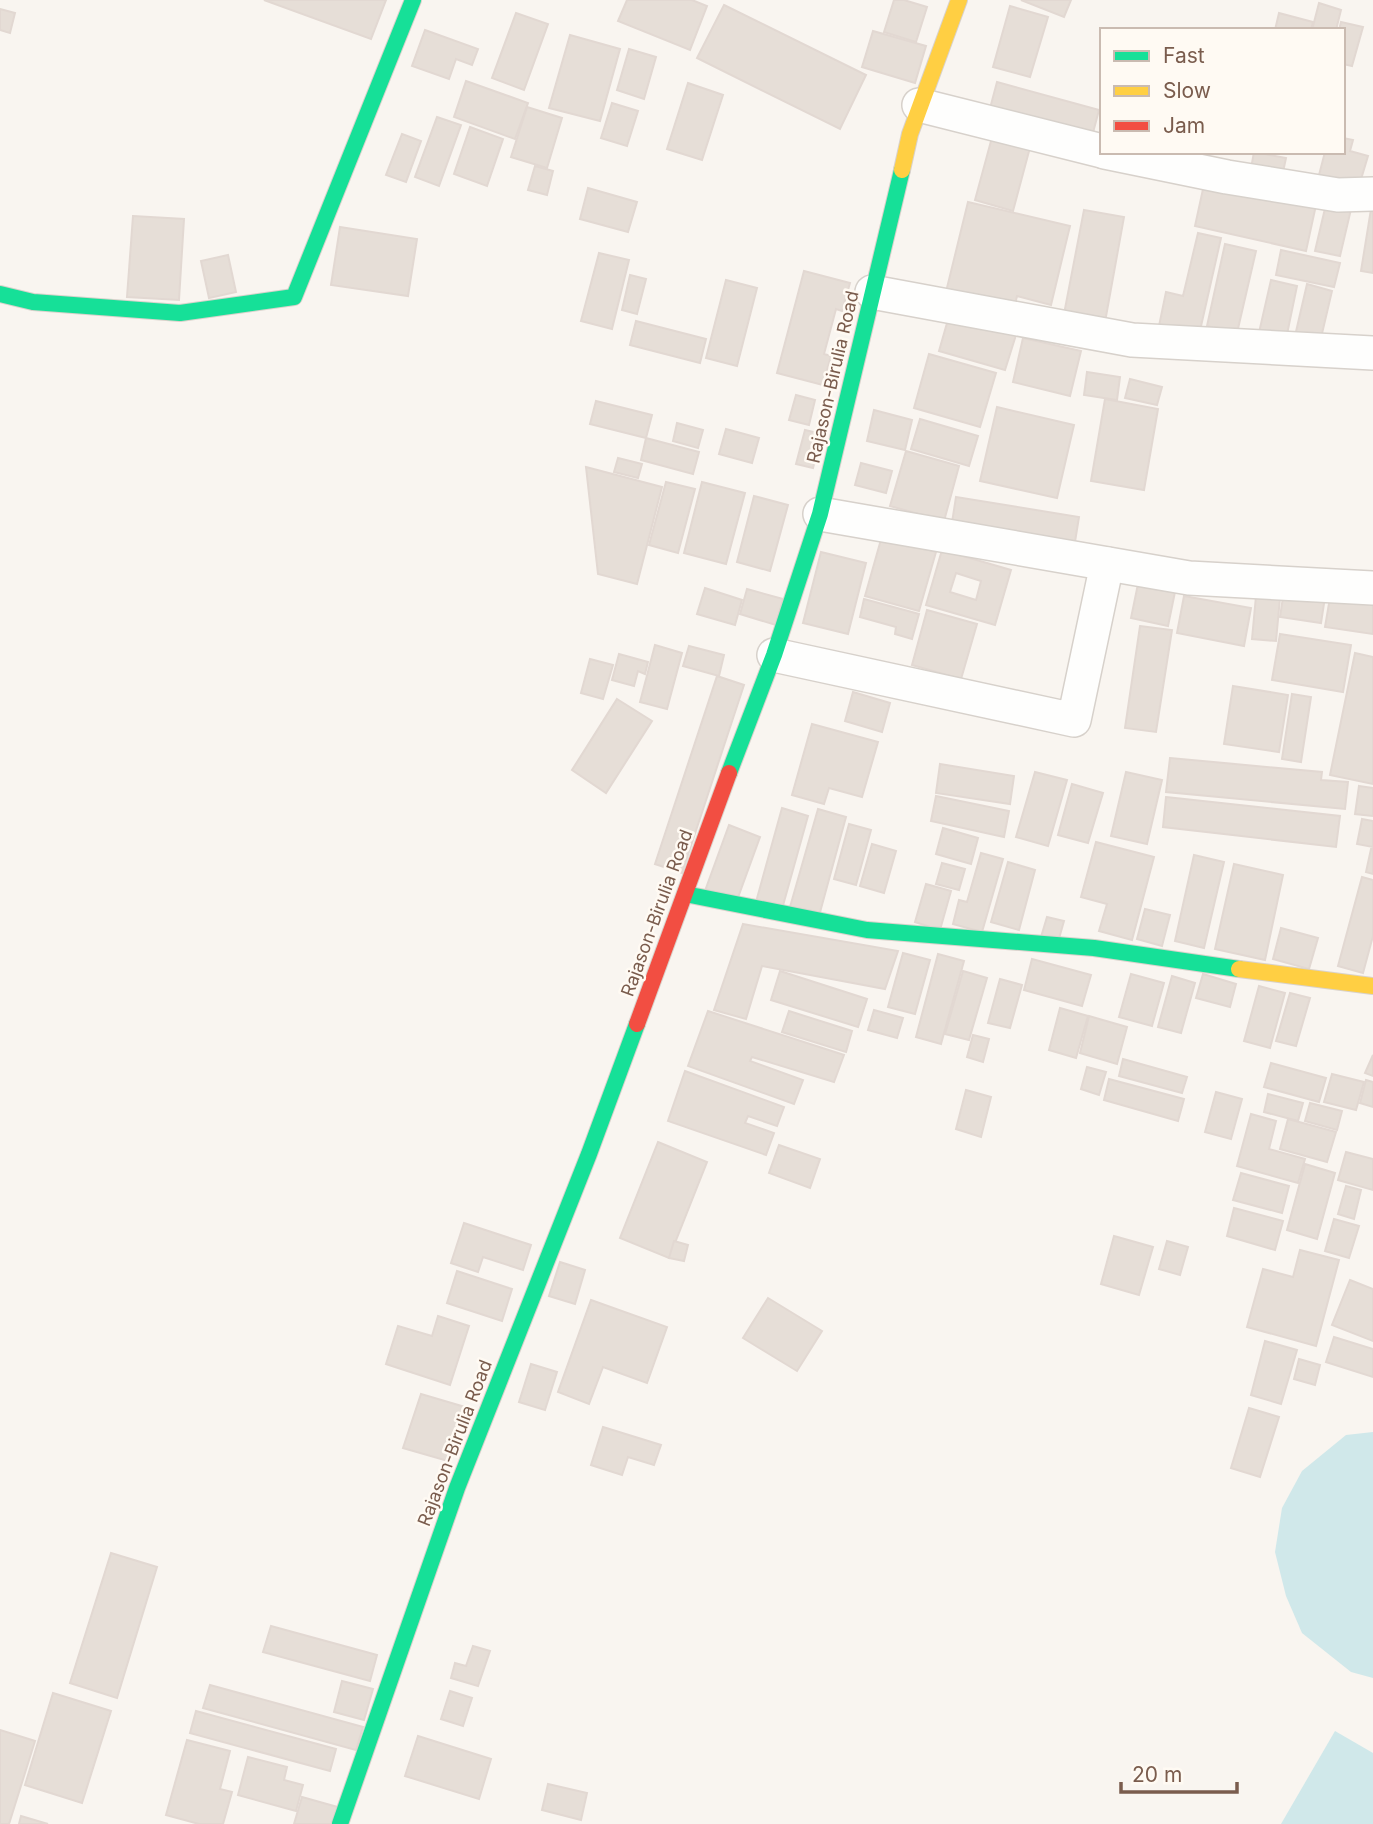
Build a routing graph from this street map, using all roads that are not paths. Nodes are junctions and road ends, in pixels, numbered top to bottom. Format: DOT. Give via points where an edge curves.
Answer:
graph roads {
  1 [pos="414,0"];
  2 [pos="959,0"];
  3 [pos="919,105"];
  4 [pos="1100,151"];
  5 [pos="1114,154"];
  6 [pos="1373,194"];
  7 [pos="872,292"];
  8 [pos="0,294"];
  9 [pos="1373,354"];
  10 [pos="820,514"];
  11 [pos="1107,564"];
  12 [pos="1373,588"];
  13 [pos="774,655"];
  14 [pos="685,894"];
  15 [pos="1373,986"];
  16 [pos="340,1824"];
  1 -- 8 [label="street" via="294,297 180,313 33,302"];
  2 -- 3 [label="street, Rajason-Birulia Road"];
  3 -- 4 [label="street"];
  3 -- 7 [label="street, Rajason-Birulia Road"];
  5 -- 6 [label="street" via="1338,195"];
  7 -- 9 [label="street" via="1132,340"];
  7 -- 10 [label="street, Rajason-Birulia Road"];
  10 -- 11 [label="street"];
  10 -- 13 [label="street, Rajason-Birulia Road"];
  11 -- 12 [label="street" via="1189,578"];
  11 -- 13 [label="street" via="1074,720"];
  13 -- 14 [label="street, Rajason-Birulia Road"];
  14 -- 15 [label="street" via="867,930 1094,948"];
  14 -- 16 [label="street, Rajason-Birulia Road" via="589,1154 457,1488"];
}
